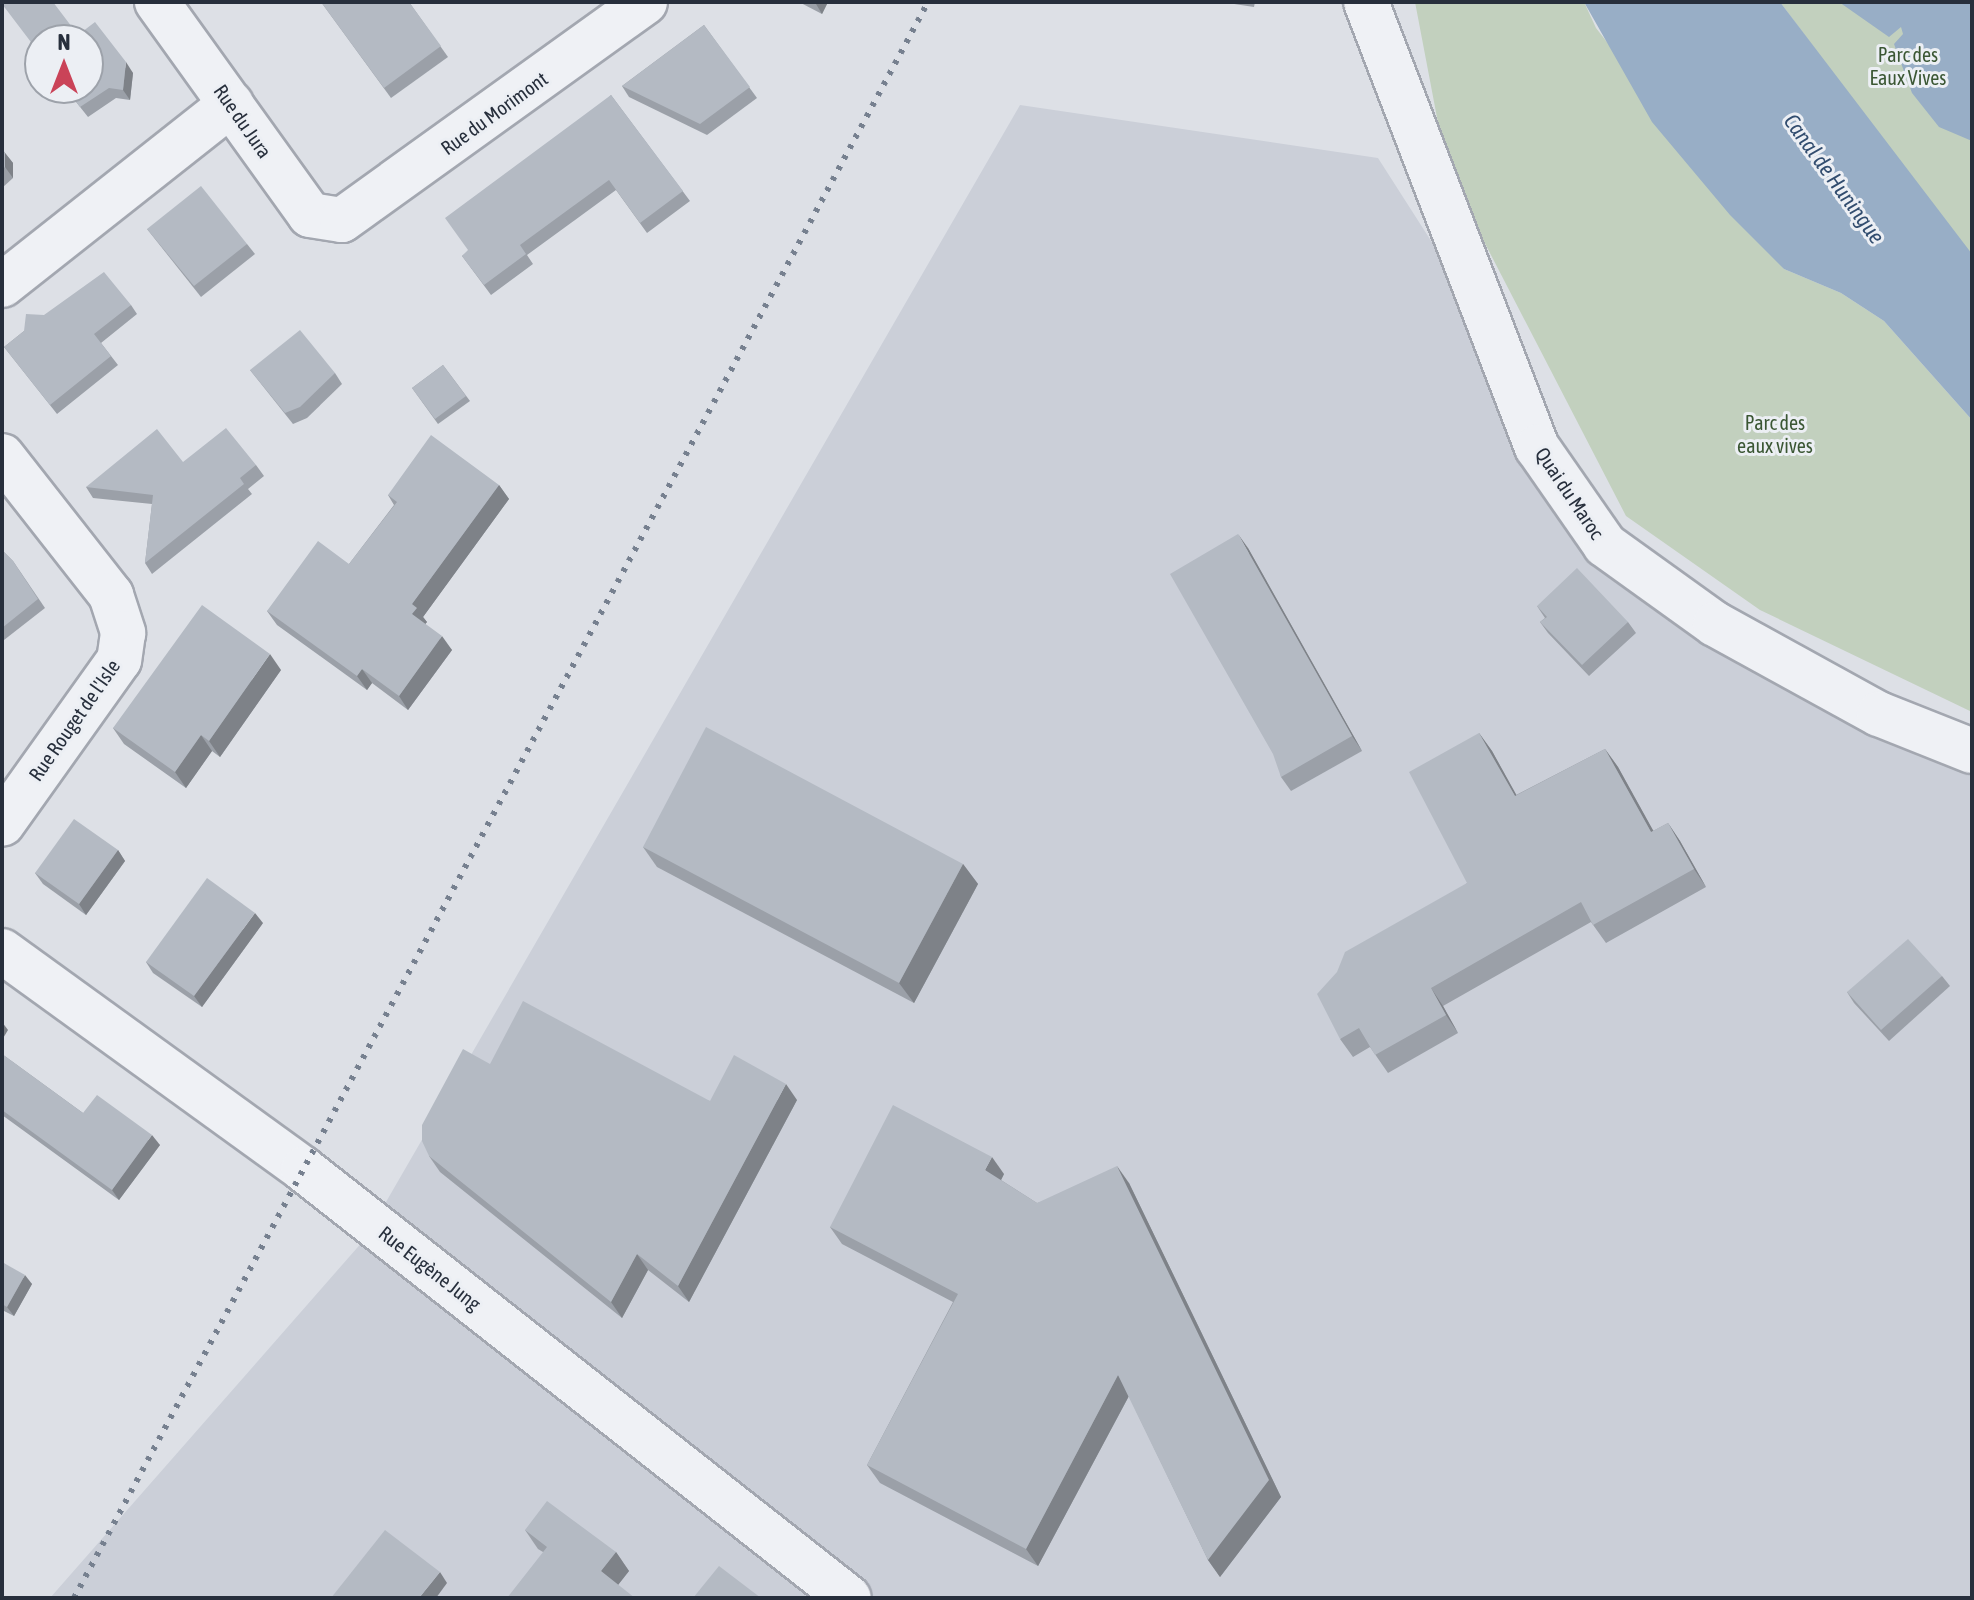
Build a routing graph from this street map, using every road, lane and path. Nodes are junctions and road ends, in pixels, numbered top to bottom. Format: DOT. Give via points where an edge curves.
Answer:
graph roads {
  1 [pos="157,2"];
  2 [pos="645,2"];
  3 [pos="1366,2"];
  4 [pos="231,104"];
  5 [pos="342,220"];
  6 [pos="2,285"];
  7 [pos="2,456"];
  8 [pos="1972,751"];
  9 [pos="2,824"];
  10 [pos="2,951"];
  11 [pos="849,1598"];
  1 -- 4 [label="street, Rue du Jura"];
  2 -- 5 [label="street, Rue du Morimont"];
  3 -- 8 [label="street, Quai du Maroc" via="1537,447 1605,545 1715,624 1879,714"];
  4 -- 5 [label="street, Rue du Jura" via="310,215"];
  4 -- 6 [label="street"];
  7 -- 9 [label="street, Rue Rouget de l'Isle" via="111,595 123,633 119,660"];
  10 -- 11 [label="street, Rue Eugène Jung" via="303,1169"];
}
